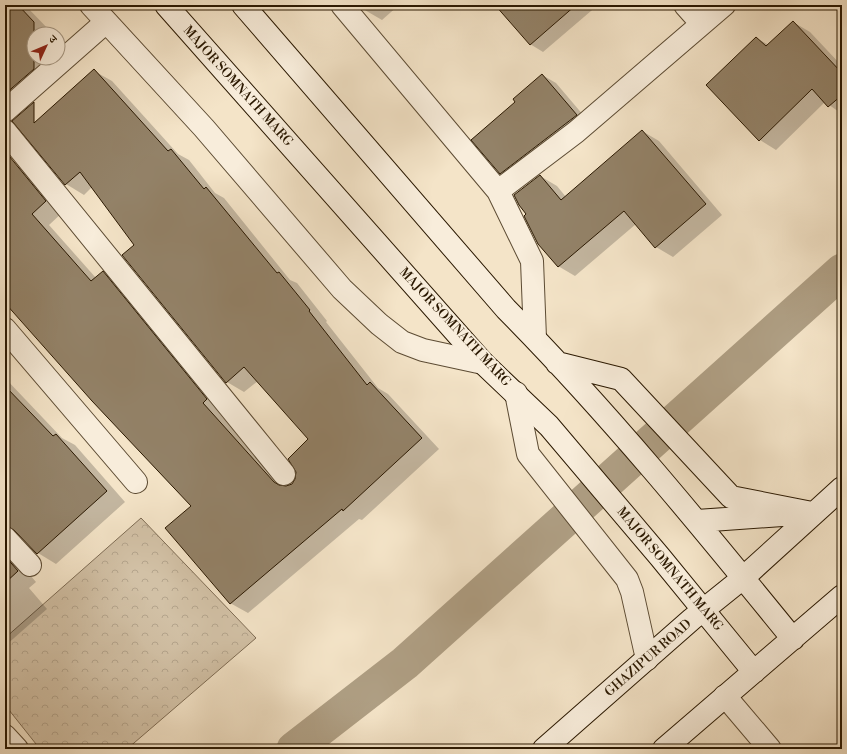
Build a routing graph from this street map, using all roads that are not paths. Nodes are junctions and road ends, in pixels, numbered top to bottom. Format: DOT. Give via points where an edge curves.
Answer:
graph roads {
  1 [pos="90,5"];
  2 [pos="166,5"];
  3 [pos="244,5"];
  4 [pos="342,5"];
  5 [pos="685,5"];
  6 [pos="724,5"];
  7 [pos="106,22"];
  8 [pos="701,23"];
  9 [pos="5,111"];
  10 [pos="5,131"];
  11 [pos="498,191"];
  12 [pos="5,329"];
  13 [pos="535,338"];
  14 [pos="484,363"];
  15 [pos="557,363"];
  16 [pos="516,393"];
  17 [pos="284,474"];
  18 [pos="136,482"];
  19 [pos="842,488"];
  20 [pos="812,514"];
  21 [pos="697,520"];
  22 [pos="5,538"];
  23 [pos="30,565"];
  24 [pos="743,578"];
  25 [pos="842,596"];
  26 [pos="703,609"];
  27 [pos="792,639"];
  28 [pos="647,658"];
  29 [pos="754,672"];
  30 [pos="725,696"];
  31 [pos="5,736"];
  32 [pos="17,749"];
  33 [pos="544,749"];
  34 [pos="664,749"];
  35 [pos="770,749"];
  1 -- 7 [label="main road"];
  2 -- 14 [label="main road, MAJOR SOMNATH MARG"];
  3 -- 13 [label="main road" via="506,309"];
  4 -- 11 [label="main road"];
  5 -- 8 [label="main road"];
  6 -- 8 [label="main road"];
  7 -- 9 [label="main road"];
  7 -- 14 [label="main road" via="204,128 342,289 379,324 402,342 423,350"];
  8 -- 11 [label="main road" via="576,132"];
  10 -- 17 [label="main road"];
  11 -- 13 [label="main road" via="532,261"];
  12 -- 18 [label="main road"];
  13 -- 15 [label="main road"];
  14 -- 16 [label="main road, MAJOR SOMNATH MARG"];
  15 -- 20 [label="main road" via="621,379 727,494 735,498"];
  15 -- 21 [label="main road"];
  16 -- 26 [label="main road, MAJOR SOMNATH MARG" via="549,426"];
  16 -- 28 [label="main road" via="528,454 627,579"];
  19 -- 20 [label="main road, GHAZIPUR ROAD"];
  20 -- 21 [label="main road"];
  20 -- 24 [label="main road, GHAZIPUR ROAD"];
  21 -- 24 [label="main road"];
  22 -- 23 [label="main road"];
  24 -- 26 [label="main road, GHAZIPUR ROAD"];
  24 -- 27 [label="main road"];
  25 -- 27 [label="main road"];
  26 -- 28 [label="main road, GHAZIPUR ROAD"];
  26 -- 29 [label="main road, MAJOR SOMNATH MARG"];
  27 -- 29 [label="main road"];
  28 -- 33 [label="main road, GHAZIPUR ROAD"];
  29 -- 30 [label="main road"];
  30 -- 34 [label="main road"];
  30 -- 35 [label="main road"];
  31 -- 32 [label="main road"];
}
